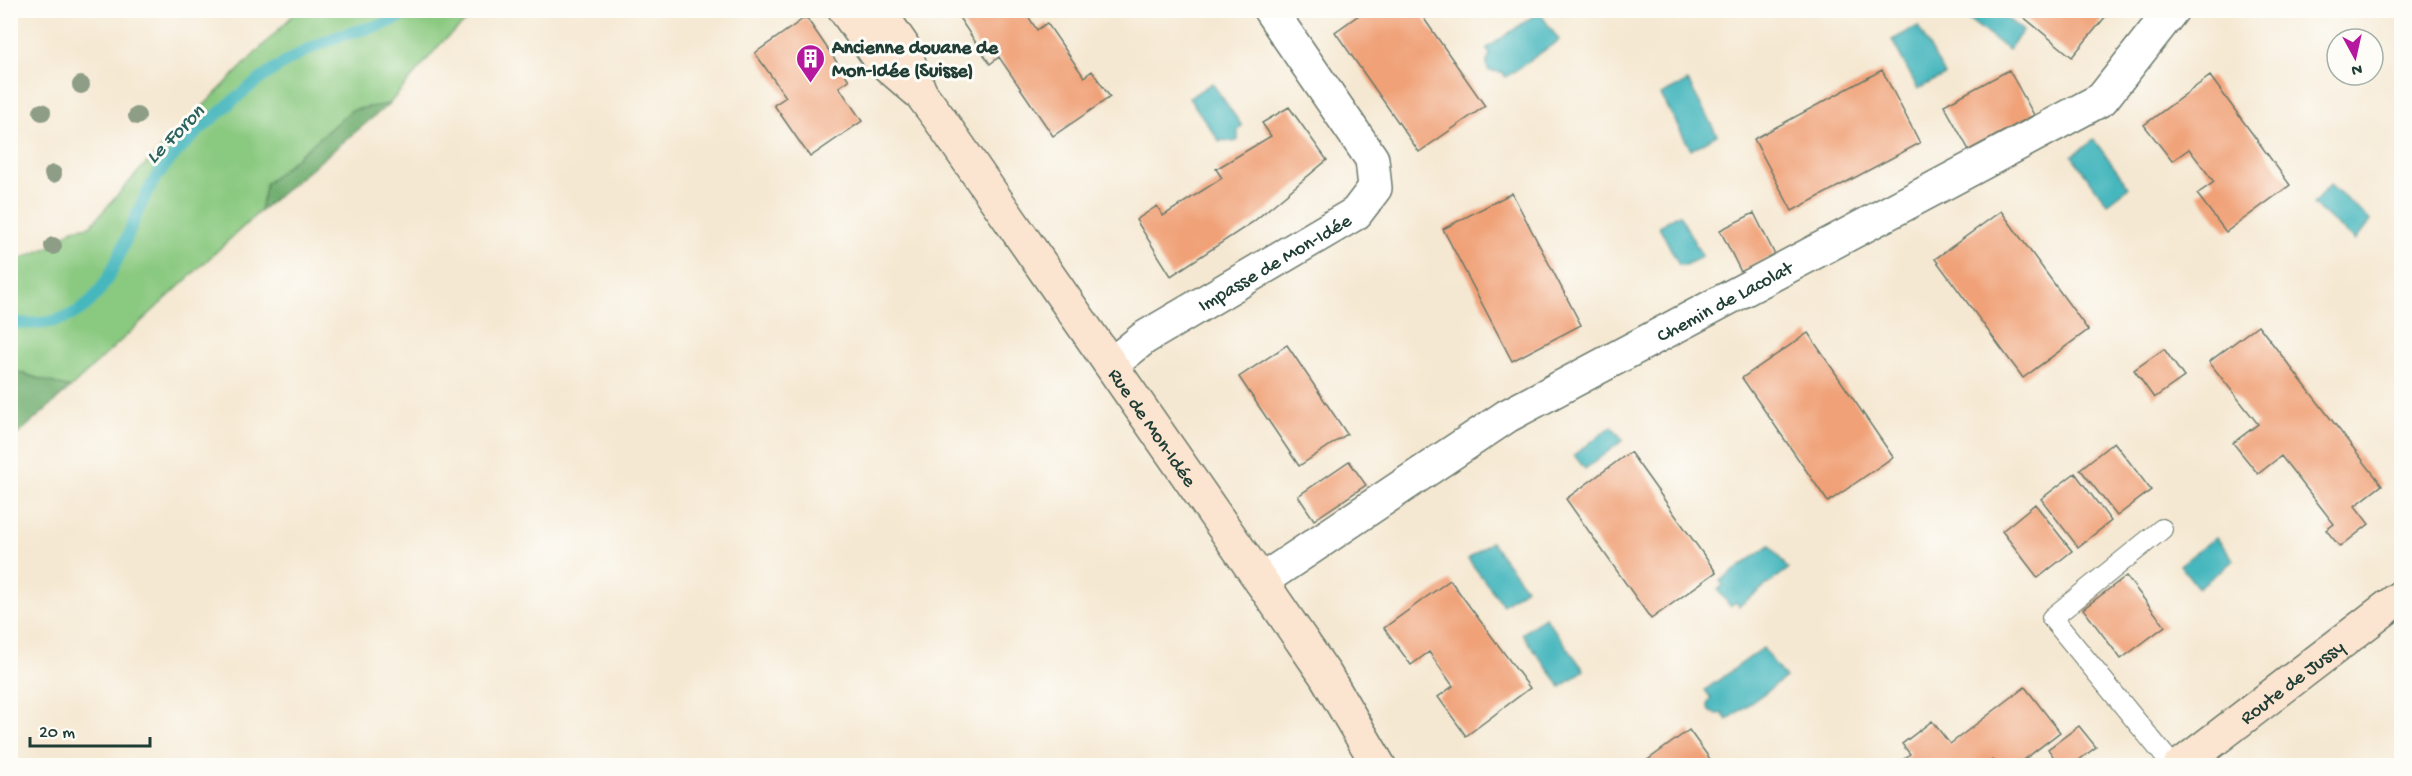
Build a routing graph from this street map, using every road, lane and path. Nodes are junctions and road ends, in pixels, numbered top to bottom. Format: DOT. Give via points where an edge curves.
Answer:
graph roads {
  1 [pos="845,10"];
  2 [pos="878,10"];
  3 [pos="1269,10"];
  4 [pos="2172,10"];
  5 [pos="921,94"];
  6 [pos="1112,364"];
  7 [pos="2162,529"];
  8 [pos="1261,580"];
  9 [pos="2402,596"];
  10 [pos="1379,765"];
  11 [pos="2173,765"];
  12 [pos="2180,765"];
  1 -- 5 [label="street, Rue de Mon-Idée" via="880,59"];
  2 -- 5 [label="street, Rue de Mon-Idée" via="902,45"];
  3 -- 6 [label="street, Impasse de Mon-Idée" via="1372,159 1376,188 1356,213 1144,338"];
  4 -- 8 [label="street, Chemin de Lacolat" via="2102,99 1507,416"];
  5 -- 6 [label="street, Rue de Mon-Idée"];
  6 -- 8 [label="street, Rue de Mon-Idée"];
  7 -- 11 [label="lane" via="2052,618"];
  8 -- 10 [label="street, Rue de Mon-Idée" via="1326,676"];
  9 -- 12 [label="street, Route de Jussy"];
}
